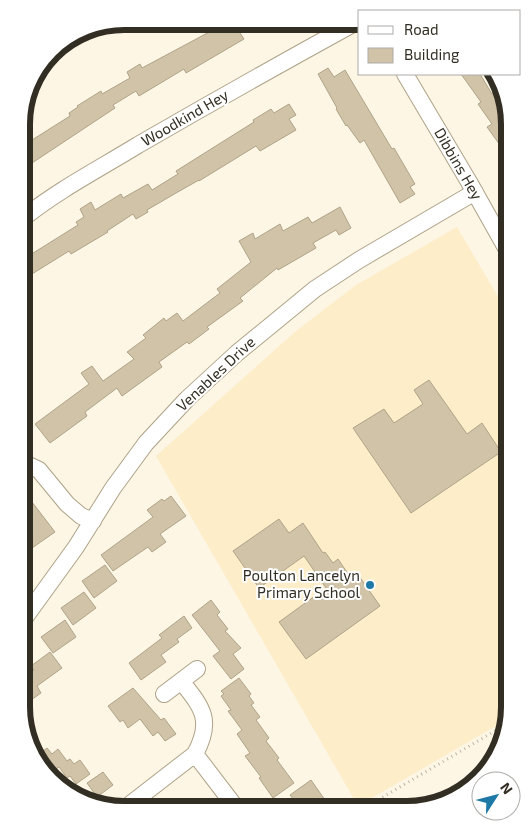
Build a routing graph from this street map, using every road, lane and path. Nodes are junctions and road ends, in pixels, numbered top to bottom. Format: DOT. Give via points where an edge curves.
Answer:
graph roads {
  1 [pos="348,30"];
  2 [pos="406,75"];
  3 [pos="475,192"];
  4 [pos="30,213"];
  5 [pos="501,239"];
  6 [pos="30,466"];
  7 [pos="93,521"];
  8 [pos="30,611"];
  9 [pos="197,669"];
  10 [pos="181,681"];
  11 [pos="164,694"];
  12 [pos="498,729"];
  13 [pos="195,754"];
  14 [pos="134,801"];
  15 [pos="231,801"];
  16 [pos="376,801"];
  1 -- 4 [label="street, Woodkind Hey" via="243,84"];
  2 -- 3 [label="street, Dibbins Hey"];
  3 -- 5 [label="street, Dibbins Hey"];
  3 -- 7 [label="street, Venables Drive" via="315,288 237,353 187,399 146,444"];
  6 -- 7 [label="street" via="39,470 67,504"];
  7 -- 8 [label="street, Venables Drive"];
  9 -- 10 [label="street"];
  10 -- 11 [label="street"];
  10 -- 13 [label="street" via="204,714 201,742"];
  12 -- 16 [label="path"];
  13 -- 14 [label="street"];
  13 -- 15 [label="street"];
}
